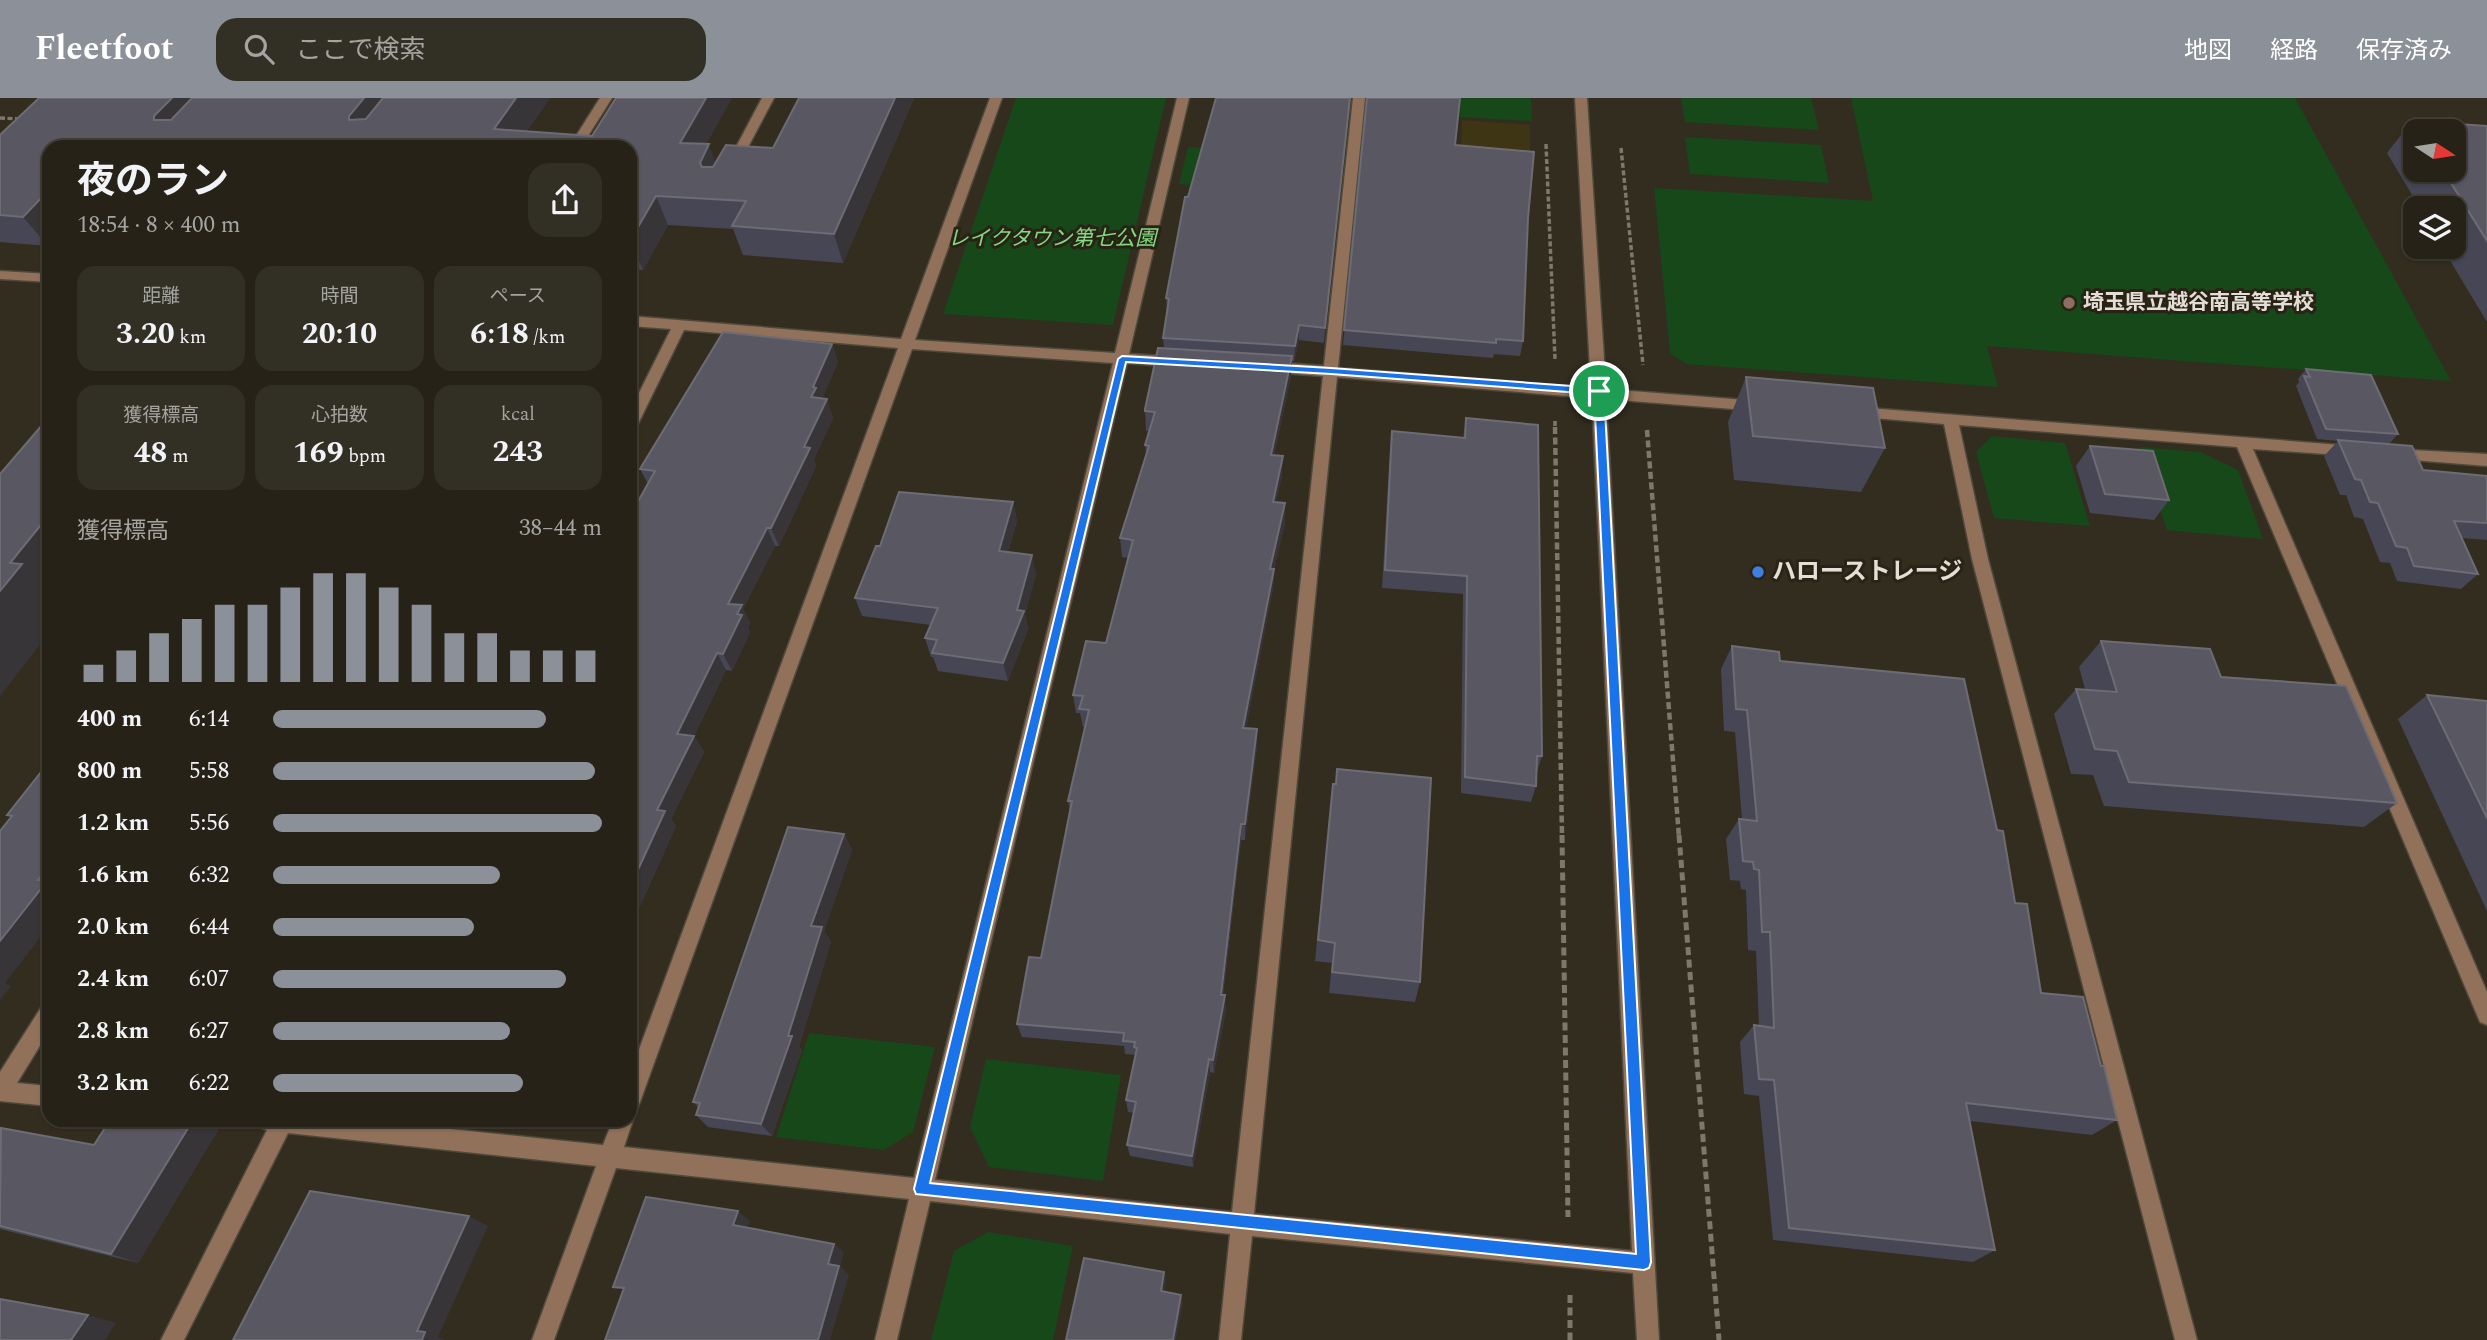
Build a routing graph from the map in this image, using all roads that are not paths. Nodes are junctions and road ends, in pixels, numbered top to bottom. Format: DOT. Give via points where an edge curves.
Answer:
graph roads {
  1 [pos="606,98"];
  2 [pos="768,98"];
  3 [pos="996,98"];
  4 [pos="1183,98"];
  5 [pos="1359,98"];
  6 [pos="1581,98"];
  7 [pos="579,140"];
  8 [pos="725,179"];
  9 [pos="0,275"];
  10 [pos="42,278"];
  11 [pos="637,322"];
  12 [pos="680,325"];
  13 [pos="908,344"];
  14 [pos="1122,359"];
  15 [pos="1192,363"];
  16 [pos="1248,366"];
  17 [pos="1331,371"];
  18 [pos="1599,391"];
  19 [pos="1769,407"];
  20 [pos="1839,411"];
  21 [pos="637,412"];
  22 [pos="1950,419"];
  23 [pos="2243,443"];
  24 [pos="2487,460"];
  25 [pos="2487,1015"];
  26 [pos="42,1024"];
  27 [pos="637,1083"];
  28 [pos="42,1095"];
  29 [pos="274,1127"];
  30 [pos="338,1127"];
  31 [pos="621,1127"];
  32 [pos="611,1154"];
  33 [pos="921,1189"];
  34 [pos="1242,1224"];
  35 [pos="1644,1262"];
  36 [pos="172,1340"];
  37 [pos="543,1340"];
  38 [pos="886,1340"];
  39 [pos="1230,1340"];
  40 [pos="1648,1340"];
  41 [pos="2186,1340"];
  1 -- 7 [label="street"];
  2 -- 8 [label="street"];
  3 -- 13 [label="street"];
  4 -- 14 [label="street"];
  5 -- 17 [label="street"];
  6 -- 18 [label="street"];
  9 -- 10 [label="street"];
  11 -- 12 [label="street"];
  12 -- 13 [label="street"];
  12 -- 21 [label="street"];
  13 -- 14 [label="street"];
  13 -- 27 [label="street"];
  14 -- 15 [label="street"];
  14 -- 33 [label="street"];
  16 -- 17 [label="street"];
  17 -- 18 [label="street"];
  17 -- 34 [label="street"];
  18 -- 19 [label="street"];
  18 -- 35 [label="street"];
  20 -- 22 [label="street"];
  22 -- 23 [label="street"];
  22 -- 41 [label="street" via="1980,559"];
  23 -- 24 [label="street"];
  23 -- 25 [label="street"];
  26 -- 28 [label="street" via="0,1091"];
  29 -- 36 [label="street"];
  30 -- 32 [label="street"];
  31 -- 32 [label="street"];
  32 -- 33 [label="street"];
  32 -- 37 [label="street"];
  33 -- 34 [label="street"];
  33 -- 38 [label="street"];
  34 -- 35 [label="street"];
  34 -- 39 [label="street"];
  35 -- 40 [label="street"];
}
